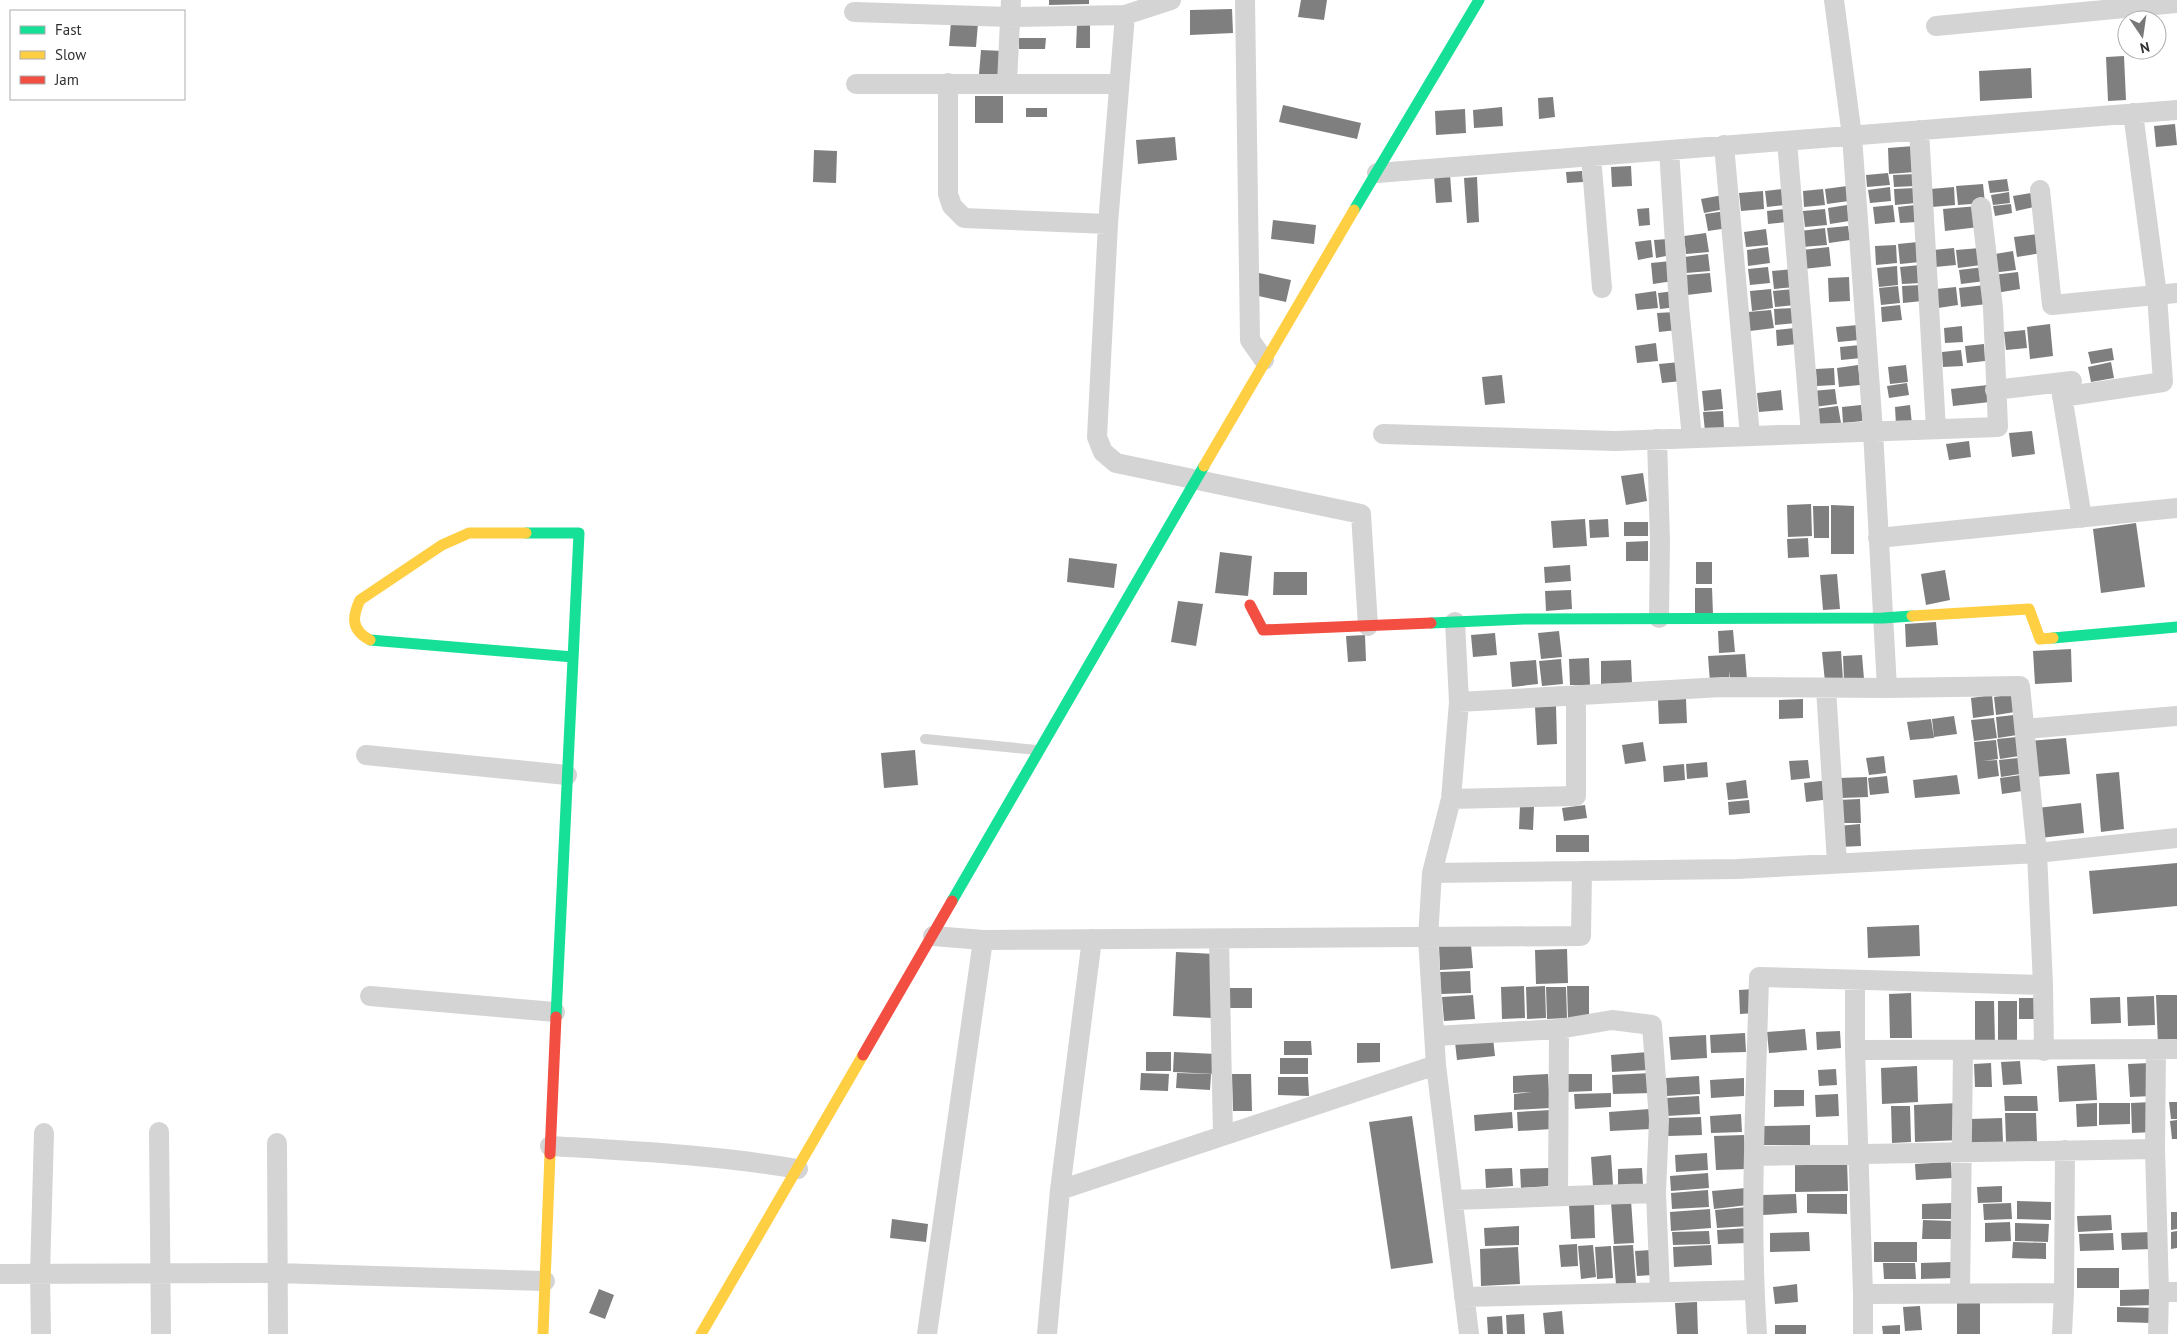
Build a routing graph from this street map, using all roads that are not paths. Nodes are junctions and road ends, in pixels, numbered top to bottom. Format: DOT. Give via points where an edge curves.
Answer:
graph roads {
  1 [pos="1171,0"];
  2 [pos="1245,0"];
  3 [pos="1479,0"];
  4 [pos="1834,0"];
  5 [pos="2177,2"];
  6 [pos="1011,8"];
  7 [pos="854,12"];
  8 [pos="1125,15"];
  9 [pos="1936,26"];
  10 [pos="948,83"];
  11 [pos="1007,83"];
  12 [pos="856,84"];
  13 [pos="1119,84"];
  14 [pos="2177,110"];
  15 [pos="2133,113"];
  16 [pos="1919,130"];
  17 [pos="1852,136"];
  18 [pos="1787,140"];
  19 [pos="1724,146"];
  20 [pos="1669,150"];
  21 [pos="1591,156"];
  22 [pos="1377,173"];
  23 [pos="2040,190"];
  24 [pos="1981,207"];
  25 [pos="1108,224"];
  26 [pos="1602,288"];
  27 [pos="2177,293"];
  28 [pos="2157,295"];
  29 [pos="1264,360"];
  30 [pos="2065,387"];
  31 [pos="1995,390"];
  32 [pos="1936,429"];
  33 [pos="1873,431"];
  34 [pos="1383,434"];
  35 [pos="1811,434"];
  36 [pos="1750,436"];
  37 [pos="1692,438"];
  38 [pos="1657,440"];
  39 [pos="1196,481"];
  40 [pos="2177,508"];
  41 [pos="2082,518"];
  42 [pos="1878,538"];
  43 [pos="1250,605"];
  44 [pos="1659,618"];
  45 [pos="1883,618"];
  46 [pos="1455,622"];
  47 [pos="1368,626"];
  48 [pos="2177,627"];
  49 [pos="573,657"];
  50 [pos="1826,688"];
  51 [pos="1887,688"];
  52 [pos="1576,695"];
  53 [pos="1459,702"];
  54 [pos="2177,716"];
  55 [pos="2025,729"];
  56 [pos="925,739"];
  57 [pos="1040,751"];
  58 [pos="366,755"];
  59 [pos="567,775"];
  60 [pos="1451,799"];
  61 [pos="2177,838"];
  62 [pos="2037,853"];
  63 [pos="1837,864"];
  64 [pos="1582,871"];
  65 [pos="1432,873"];
  66 [pos="933,936"];
  67 [pos="1428,938"];
  68 [pos="1092,939"];
  69 [pos="1220,939"];
  70 [pos="983,940"];
  71 [pos="1855,980"];
  72 [pos="2043,985"];
  73 [pos="370,996"];
  74 [pos="555,1012"];
  75 [pos="1559,1029"];
  76 [pos="1434,1036"];
  77 [pos="2156,1049"];
  78 [pos="2177,1049"];
  79 [pos="1855,1050"];
  80 [pos="1963,1051"];
  81 [pos="2044,1051"];
  82 [pos="1436,1065"];
  83 [pos="159,1132"];
  84 [pos="44,1133"];
  85 [pos="1223,1136"];
  86 [pos="277,1143"];
  87 [pos="550,1146"];
  88 [pos="2155,1149"];
  89 [pos="2065,1150"];
  90 [pos="1961,1151"];
  91 [pos="1858,1152"];
  92 [pos="1754,1156"];
  93 [pos="798,1169"];
  94 [pos="1060,1190"];
  95 [pos="1656,1193"];
  96 [pos="1558,1196"];
  97 [pos="1453,1200"];
  98 [pos="276,1273"];
  99 [pos="0,1274"];
  100 [pos="40,1274"];
  101 [pos="160,1274"];
  102 [pos="545,1281"];
  103 [pos="1754,1290"];
  104 [pos="1660,1292"];
  105 [pos="2064,1292"];
  106 [pos="2168,1292"];
  107 [pos="1863,1294"];
  108 [pos="1960,1294"];
  109 [pos="1464,1297"];
  110 [pos="41,1334"];
  111 [pos="161,1334"];
  112 [pos="278,1334"];
  113 [pos="543,1334"];
  114 [pos="701,1334"];
  115 [pos="927,1334"];
  116 [pos="1047,1334"];
  117 [pos="1469,1334"];
  118 [pos="1757,1334"];
  119 [pos="1862,1334"];
  120 [pos="2062,1334"];
  121 [pos="2158,1334"];
  1 -- 8 [label="street"];
  2 -- 29 [label="street" via="1250,340"];
  3 -- 22 [label="street"];
  4 -- 17 [label="street"];
  5 -- 9 [label="street"];
  6 -- 7 [label="street"];
  6 -- 8 [label="street"];
  6 -- 11 [label="street"];
  8 -- 13 [label="street"];
  10 -- 11 [label="street"];
  10 -- 12 [label="street"];
  10 -- 25 [label="street" via="948,194 952,206 964,218"];
  11 -- 13 [label="street"];
  13 -- 25 [label="street"];
  14 -- 15 [label="street"];
  15 -- 16 [label="street"];
  15 -- 28 [label="street"];
  16 -- 17 [label="street"];
  16 -- 32 [label="street"];
  17 -- 18 [label="street"];
  17 -- 33 [label="street"];
  18 -- 19 [label="street"];
  18 -- 35 [label="street"];
  19 -- 20 [label="street"];
  19 -- 36 [label="street"];
  20 -- 21 [label="street"];
  20 -- 37 [label="street"];
  21 -- 22 [label="street"];
  21 -- 26 [label="street"];
  22 -- 29 [label="street"];
  23 -- 28 [label="street" via="2052,305"];
  24 -- 31 [label="street" via="1993,308"];
  25 -- 39 [label="street" via="1097,437 1103,452 1116,463"];
  27 -- 28 [label="street"];
  28 -- 30 [label="street" via="2163,382"];
  29 -- 39 [label="street"];
  30 -- 31 [label="street"];
  30 -- 41 [label="street"];
  31 -- 32 [label="street" via="1998,427"];
  32 -- 33 [label="street"];
  33 -- 35 [label="street"];
  33 -- 42 [label="street"];
  34 -- 38 [label="street"];
  35 -- 36 [label="street"];
  36 -- 37 [label="street"];
  37 -- 38 [label="street"];
  38 -- 44 [label="street"];
  39 -- 47 [label="street" via="1361,514"];
  39 -- 57 [label="street"];
  40 -- 41 [label="street"];
  41 -- 42 [label="street"];
  42 -- 45 [label="street"];
  43 -- 47 [label="street" via="1263,630"];
  44 -- 45 [label="street"];
  44 -- 46 [label="street" via="1524,618"];
  45 -- 48 [label="street" via="2029,609 2040,639"];
  45 -- 51 [label="street"];
  46 -- 47 [label="street"];
  46 -- 53 [label="street"];
  49 -- 49 [label="street" via="372,641 359,635 353,625 353,613 360,600 442,545 469,533 579,533"];
  49 -- 59 [label="street"];
  50 -- 51 [label="street"];
  50 -- 52 [label="street" via="1722,687"];
  50 -- 63 [label="street"];
  51 -- 55 [label="street" via="2020,686"];
  52 -- 53 [label="street"];
  52 -- 60 [label="street" via="1576,796"];
  53 -- 60 [label="street"];
  54 -- 55 [label="street"];
  55 -- 62 [label="street"];
  56 -- 57 [label="lane"];
  57 -- 66 [label="street"];
  58 -- 59 [label="street"];
  59 -- 74 [label="street"];
  60 -- 65 [label="street"];
  61 -- 62 [label="street"];
  62 -- 63 [label="street"];
  62 -- 72 [label="street"];
  63 -- 64 [label="street"];
  64 -- 65 [label="street"];
  64 -- 67 [label="street" via="1581,936"];
  65 -- 67 [label="street"];
  66 -- 70 [label="street"];
  66 -- 93 [label="street"];
  67 -- 69 [label="street"];
  67 -- 76 [label="street"];
  68 -- 69 [label="street"];
  68 -- 70 [label="street"];
  68 -- 94 [label="street"];
  69 -- 85 [label="street"];
  70 -- 115 [label="street"];
  71 -- 72 [label="street"];
  71 -- 79 [label="street"];
  71 -- 92 [label="street" via="1759,977"];
  72 -- 81 [label="street"];
  73 -- 74 [label="street"];
  74 -- 87 [label="street"];
  75 -- 76 [label="street"];
  75 -- 95 [label="street" via="1612,1020 1652,1025 1659,1120"];
  75 -- 96 [label="street"];
  76 -- 82 [label="street"];
  77 -- 78 [label="street"];
  77 -- 81 [label="street"];
  77 -- 88 [label="street"];
  79 -- 80 [label="street"];
  79 -- 91 [label="street"];
  80 -- 81 [label="street"];
  80 -- 90 [label="street"];
  82 -- 85 [label="street"];
  82 -- 97 [label="street"];
  83 -- 101 [label="street"];
  84 -- 100 [label="street"];
  85 -- 94 [label="street"];
  86 -- 98 [label="street"];
  87 -- 93 [label="street" via="726,1158"];
  87 -- 102 [label="street"];
  88 -- 89 [label="street"];
  88 -- 106 [label="street"];
  89 -- 90 [label="street"];
  89 -- 105 [label="street"];
  90 -- 91 [label="street"];
  90 -- 108 [label="street"];
  91 -- 92 [label="street"];
  91 -- 107 [label="street"];
  92 -- 103 [label="street"];
  93 -- 114 [label="street"];
  94 -- 116 [label="street"];
  95 -- 96 [label="street"];
  95 -- 104 [label="street"];
  96 -- 97 [label="street"];
  97 -- 109 [label="street"];
  98 -- 101 [label="street"];
  98 -- 102 [label="street"];
  98 -- 112 [label="street"];
  99 -- 100 [label="street"];
  100 -- 101 [label="street"];
  100 -- 110 [label="street"];
  101 -- 111 [label="street"];
  102 -- 113 [label="street"];
  103 -- 104 [label="street"];
  103 -- 118 [label="street"];
  104 -- 109 [label="street"];
  105 -- 108 [label="street"];
  105 -- 120 [label="street"];
  106 -- 121 [label="street"];
  107 -- 108 [label="street"];
  107 -- 119 [label="street"];
  109 -- 117 [label="street"];
}
